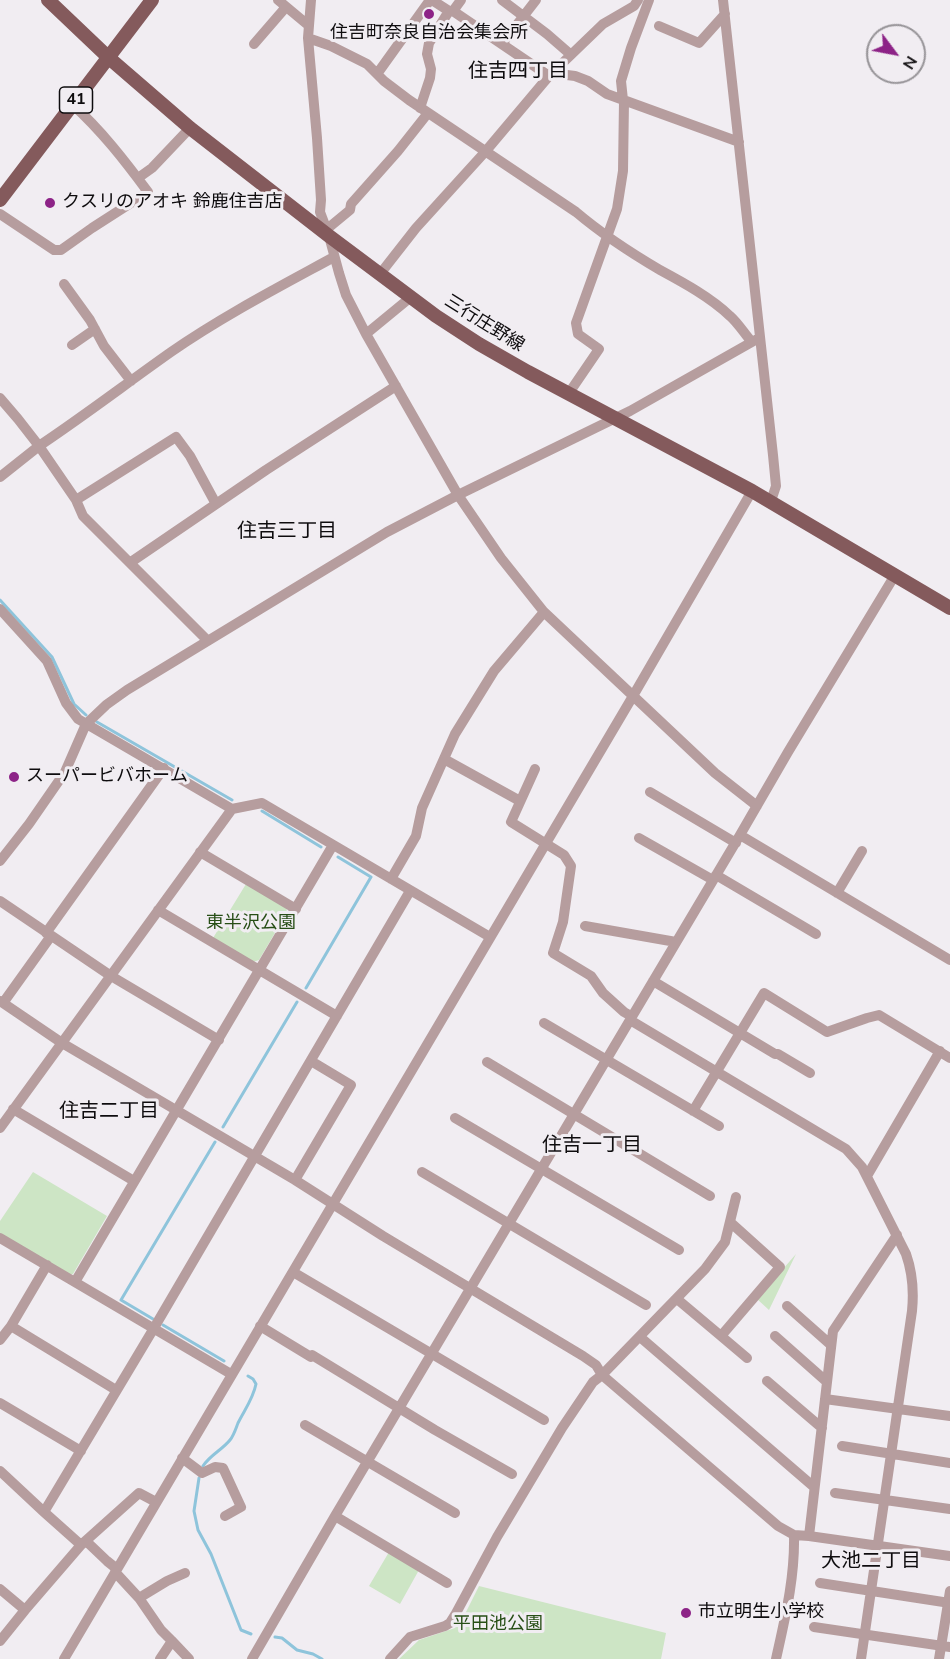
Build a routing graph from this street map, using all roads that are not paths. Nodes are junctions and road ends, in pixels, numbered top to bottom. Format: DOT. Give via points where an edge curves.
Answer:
graph roads {
  1 [pos="48,0"];
  2 [pos="152,0"];
  3 [pos="311,0"];
  4 [pos="431,0"];
  5 [pos="461,0"];
  6 [pos="502,0"];
  7 [pos="536,0"];
  8 [pos="638,0"];
  9 [pos="649,0"];
  10 [pos="723,0"];
  11 [pos="282,4"];
  12 [pos="451,11"];
  13 [pos="725,14"];
  14 [pos="524,16"];
  15 [pos="308,25"];
  16 [pos="659,26"];
  17 [pos="308,38"];
  18 [pos="254,44"];
  19 [pos="502,44"];
  20 [pos="570,54"];
  21 [pos="109,57"];
  22 [pos="377,74"];
  23 [pos="550,74"];
  24 [pos="623,100"];
  25 [pos="72,104"];
  26 [pos="424,110"];
  27 [pos="190,128"];
  28 [pos="739,142"];
  29 [pos="485,152"];
  30 [pos="138,178"];
  31 [pos="0,200"];
  32 [pos="0,214"];
  33 [pos="328,233"];
  34 [pos="607,236"];
  35 [pos="334,257"];
  36 [pos="380,274"];
  37 [pos="63,284"];
  38 [pos="411,297"];
  39 [pos="95,329"];
  40 [pos="366,334"];
  41 [pos="755,339"];
  42 [pos="72,345"];
  43 [pos="131,381"];
  44 [pos="396,386"];
  45 [pos="569,393"];
  46 [pos="0,398"];
  47 [pos="615,417"];
  48 [pos="39,446"];
  49 [pos="0,477"];
  50 [pos="752,491"];
  51 [pos="458,495"];
  52 [pos="76,501"];
  53 [pos="771,501"];
  54 [pos="216,504"];
  55 [pos="131,562"];
  56 [pos="895,575"];
  57 [pos="950,608"];
  58 [pos="0,609"];
  59 [pos="544,612"];
  60 [pos="207,640"];
  61 [pos="633,696"];
  62 [pos="87,724"];
  63 [pos="444,759"];
  64 [pos="164,768"];
  65 [pos="535,769"];
  66 [pos="650,792"];
  67 [pos="520,801"];
  68 [pos="757,806"];
  69 [pos="232,809"];
  70 [pos="639,838"];
  71 [pos="738,839"];
  72 [pos="546,843"];
  73 [pos="333,845"];
  74 [pos="862,851"];
  75 [pos="200,852"];
  76 [pos="0,861"];
  77 [pos="714,878"];
  78 [pos="391,879"];
  79 [pos="411,891"];
  80 [pos="837,893"];
  81 [pos="0,901"];
  82 [pos="296,909"];
  83 [pos="158,910"];
  84 [pos="585,926"];
  85 [pos="48,934"];
  86 [pos="816,934"];
  87 [pos="490,938"];
  88 [pos="676,942"];
  89 [pos="950,960"];
  90 [pos="260,970"];
  91 [pos="111,976"];
  92 [pos="653,981"];
  93 [pos="1,1002"];
  94 [pos="338,1016"];
  95 [pos="631,1018"];
  96 [pos="544,1023"];
  97 [pos="740,1033"];
  98 [pos="219,1040"];
  99 [pos="62,1043"];
  100 [pos="940,1051"];
  101 [pos="950,1058"];
  102 [pos="606,1060"];
  103 [pos="311,1061"];
  104 [pos="487,1062"];
  105 [pos="717,1072"];
  106 [pos="810,1073"];
  107 [pos="13,1109"];
  108 [pos="177,1110"];
  109 [pos="693,1111"];
  110 [pos="575,1114"];
  111 [pos="454,1118"];
  112 [pos="718,1126"];
  113 [pos="0,1128"];
  114 [pos="254,1156"];
  115 [pos="542,1169"];
  116 [pos="422,1172"];
  117 [pos="867,1176"];
  118 [pos="295,1180"];
  119 [pos="134,1181"];
  120 [pos="710,1196"];
  121 [pos="736,1197"];
  122 [pos="333,1204"];
  123 [pos="730,1222"];
  124 [pos="510,1224"];
  125 [pos="897,1235"];
  126 [pos="0,1238"];
  127 [pos="679,1250"];
  128 [pos="47,1265"];
  129 [pos="293,1272"];
  130 [pos="75,1282"];
  131 [pos="471,1289"];
  132 [pos="677,1299"];
  133 [pos="646,1305"];
  134 [pos="787,1305"];
  135 [pos="11,1326"];
  136 [pos="260,1326"];
  137 [pos="154,1328"];
  138 [pos="640,1336"];
  139 [pos="721,1336"];
  140 [pos="775,1336"];
  141 [pos="0,1340"];
  142 [pos="831,1345"];
  143 [pos="432,1353"];
  144 [pos="747,1358"];
  145 [pos="231,1374"];
  146 [pos="602,1375"];
  147 [pos="767,1381"];
  148 [pos="827,1382"];
  149 [pos="116,1390"];
  150 [pos="825,1399"];
  151 [pos="0,1403"];
  152 [pos="399,1408"];
  153 [pos="897,1409"];
  154 [pos="950,1416"];
  155 [pos="544,1420"];
  156 [pos="305,1425"];
  157 [pos="822,1428"];
  158 [pos="842,1446"];
  159 [pos="81,1451"];
  160 [pos="891,1453"];
  161 [pos="182,1458"];
  162 [pos="367,1462"];
  163 [pos="950,1463"];
  164 [pos="0,1471"];
  165 [pos="512,1474"];
  166 [pos="814,1486"];
  167 [pos="835,1493"];
  168 [pos="884,1499"];
  169 [pos="156,1502"];
  170 [pos="950,1509"];
  171 [pos="44,1512"];
  172 [pos="455,1513"];
  173 [pos="225,1516"];
  174 [pos="335,1516"];
  175 [pos="795,1535"];
  176 [pos="809,1536"];
  177 [pos="84,1543"];
  178 [pos="878,1545"];
  179 [pos="950,1556"];
  180 [pos="116,1570"];
  181 [pos="185,1573"];
  182 [pos="447,1583"];
  183 [pos="820,1583"];
  184 [pos="0,1589"];
  185 [pos="871,1590"];
  186 [pos="139,1598"];
  187 [pos="949,1599"];
  188 [pos="25,1610"];
  189 [pos="814,1627"];
  190 [pos="864,1634"];
  191 [pos="0,1641"];
  192 [pos="172,1641"];
  193 [pos="946,1647"];
  194 [pos="64,1659"];
  195 [pos="160,1659"];
  196 [pos="189,1659"];
  197 [pos="252,1659"];
  198 [pos="390,1659"];
  199 [pos="776,1659"];
  200 [pos="861,1659"];
  201 [pos="939,1659"];
  1 -- 21 [label="main road, 三行庄野線"];
  2 -- 21 [label="main road, 41"];
  3 -- 15 [label="street"];
  4 -- 12 [label="street"];
  4 -- 22 [label="street"];
  5 -- 12 [label="street"];
  6 -- 14 [label="street"];
  7 -- 14 [label="street"];
  8 -- 20 [label="street"];
  9 -- 24 [label="street" via="621,81"];
  10 -- 13 [label="street"];
  11 -- 15 [label="street"];
  11 -- 18 [label="street"];
  12 -- 19 [label="street"];
  12 -- 26 [label="street" via="429,43 431,69"];
  13 -- 16 [label="street" via="699,43"];
  13 -- 28 [label="street"];
  14 -- 19 [label="street"];
  14 -- 20 [label="street"];
  15 -- 17 [label="street"];
  17 -- 22 [label="street" via="367,64"];
  17 -- 33 [label="street" via="320,212"];
  19 -- 23 [label="street"];
  20 -- 23 [label="street"];
  21 -- 25 [label="main road, 41"];
  21 -- 27 [label="main road, 三行庄野線"];
  22 -- 26 [label="street"];
  23 -- 24 [label="street" via="576,76"];
  23 -- 29 [label="street"];
  24 -- 28 [label="street"];
  24 -- 34 [label="street" via="623,171 617,209"];
  25 -- 30 [label="street"];
  25 -- 31 [label="main road, 41"];
  26 -- 29 [label="street"];
  26 -- 33 [label="street" via="398,151"];
  27 -- 30 [label="street"];
  27 -- 33 [label="main road, 三行庄野線"];
  28 -- 41 [label="street"];
  29 -- 34 [label="street"];
  29 -- 36 [label="street"];
  30 -- 32 [label="street" via="148,192 61,250 54,250"];
  33 -- 35 [label="street"];
  33 -- 36 [label="main road, 三行庄野線"];
  34 -- 41 [label="street" via="717,305"];
  34 -- 45 [label="street" via="576,323 578,334 599,349"];
  35 -- 40 [label="street" via="346,294"];
  35 -- 43 [label="street" via="239,308"];
  36 -- 38 [label="main road, 三行庄野線"];
  37 -- 39 [label="street"];
  38 -- 40 [label="street"];
  38 -- 45 [label="main road, 三行庄野線" via="479,344"];
  39 -- 42 [label="street"];
  39 -- 43 [label="street"];
  40 -- 44 [label="street"];
  41 -- 47 [label="street"];
  41 -- 53 [label="street" via="776,486"];
  43 -- 48 [label="street"];
  44 -- 51 [label="street"];
  44 -- 54 [label="street"];
  45 -- 47 [label="main road, 三行庄野線"];
  46 -- 48 [label="street"];
  47 -- 50 [label="main road, 三行庄野線"];
  47 -- 51 [label="street"];
  48 -- 49 [label="street"];
  48 -- 52 [label="street"];
  50 -- 53 [label="main road, 三行庄野線"];
  50 -- 61 [label="street"];
  51 -- 59 [label="street"];
  51 -- 60 [label="street" via="387,532"];
  52 -- 54 [label="street" via="176,437"];
  52 -- 55 [label="street" via="83,516"];
  53 -- 56 [label="main road, 三行庄野線"];
  54 -- 55 [label="street"];
  55 -- 60 [label="street"];
  56 -- 57 [label="main road, 三行庄野線"];
  56 -- 68 [label="street"];
  58 -- 62 [label="street" via="47,661 66,703"];
  59 -- 61 [label="street"];
  59 -- 63 [label="street" via="494,671"];
  60 -- 62 [label="street" via="127,690"];
  61 -- 68 [label="street" via="715,773"];
  61 -- 72 [label="street"];
  62 -- 64 [label="street"];
  62 -- 76 [label="street" via="65,772"];
  63 -- 67 [label="street"];
  63 -- 78 [label="street" via="422,808 416,836"];
  64 -- 69 [label="street"];
  64 -- 85 [label="street"];
  65 -- 67 [label="street"];
  66 -- 71 [label="street"];
  67 -- 72 [label="street" via="511,822"];
  68 -- 71 [label="street"];
  69 -- 73 [label="street" via="262,803"];
  69 -- 75 [label="street"];
  70 -- 77 [label="street"];
  71 -- 77 [label="street"];
  71 -- 80 [label="street"];
  72 -- 87 [label="street"];
  72 -- 95 [label="street" via="564,855 571,866 553,952 591,976 603,993"];
  73 -- 78 [label="street"];
  73 -- 82 [label="street"];
  74 -- 80 [label="street"];
  75 -- 82 [label="street"];
  75 -- 83 [label="street"];
  77 -- 86 [label="street"];
  77 -- 88 [label="street"];
  78 -- 79 [label="street"];
  79 -- 87 [label="street"];
  79 -- 94 [label="street"];
  80 -- 89 [label="street"];
  81 -- 85 [label="street"];
  82 -- 90 [label="street"];
  83 -- 90 [label="street"];
  83 -- 91 [label="street"];
  84 -- 88 [label="street"];
  85 -- 91 [label="street"];
  85 -- 93 [label="street"];
  87 -- 122 [label="street"];
  88 -- 92 [label="street"];
  90 -- 94 [label="street"];
  90 -- 98 [label="street"];
  91 -- 98 [label="street"];
  91 -- 99 [label="street"];
  92 -- 95 [label="street"];
  92 -- 97 [label="street"];
  93 -- 99 [label="street"];
  94 -- 103 [label="street"];
  95 -- 102 [label="street"];
  95 -- 105 [label="street"];
  96 -- 102 [label="street"];
  97 -- 100 [label="street" via="764,993 827,1032 879,1016"];
  97 -- 105 [label="street"];
  97 -- 106 [label="street"];
  98 -- 108 [label="street"];
  99 -- 107 [label="street"];
  99 -- 108 [label="street"];
  100 -- 101 [label="street"];
  100 -- 117 [label="street"];
  102 -- 109 [label="street"];
  102 -- 110 [label="street"];
  103 -- 114 [label="street"];
  103 -- 118 [label="street" via="351,1085"];
  104 -- 110 [label="street"];
  105 -- 109 [label="street"];
  105 -- 117 [label="street" via="846,1149"];
  107 -- 113 [label="street"];
  107 -- 119 [label="street"];
  108 -- 114 [label="street"];
  108 -- 119 [label="street"];
  109 -- 112 [label="street"];
  110 -- 115 [label="street"];
  110 -- 120 [label="street"];
  111 -- 115 [label="street"];
  114 -- 118 [label="street"];
  114 -- 137 [label="street"];
  115 -- 124 [label="street"];
  115 -- 127 [label="street"];
  116 -- 124 [label="street"];
  117 -- 125 [label="street"];
  118 -- 122 [label="street"];
  119 -- 130 [label="street"];
  121 -- 123 [label="street"];
  122 -- 129 [label="street"];
  122 -- 131 [label="street"];
  123 -- 132 [label="street" via="725,1242"];
  123 -- 139 [label="street" via="780,1268"];
  124 -- 131 [label="street"];
  124 -- 133 [label="street"];
  125 -- 142 [label="street" via="833,1331"];
  125 -- 153 [label="street" via="910,1266 914,1291"];
  126 -- 128 [label="street"];
  128 -- 130 [label="street"];
  128 -- 135 [label="street"];
  129 -- 136 [label="street"];
  129 -- 143 [label="street"];
  130 -- 137 [label="street"];
  131 -- 143 [label="street"];
  131 -- 146 [label="street" via="583,1356"];
  132 -- 138 [label="street"];
  132 -- 139 [label="street"];
  134 -- 142 [label="street"];
  135 -- 141 [label="street"];
  135 -- 149 [label="street"];
  136 -- 145 [label="street"];
  136 -- 152 [label="street"];
  137 -- 145 [label="street"];
  137 -- 149 [label="street"];
  138 -- 146 [label="street"];
  138 -- 166 [label="street"];
  139 -- 144 [label="street"];
  140 -- 148 [label="street"];
  142 -- 148 [label="street"];
  143 -- 152 [label="street"];
  143 -- 155 [label="street"];
  145 -- 161 [label="street"];
  146 -- 175 [label="street" via="778,1526"];
  146 -- 198 [label="street" via="562,1428 450,1623 410,1636"];
  147 -- 157 [label="street"];
  148 -- 150 [label="street"];
  149 -- 159 [label="street"];
  150 -- 153 [label="street"];
  150 -- 157 [label="street"];
  151 -- 159 [label="street"];
  152 -- 162 [label="street"];
  152 -- 165 [label="street"];
  153 -- 154 [label="street"];
  153 -- 160 [label="street"];
  156 -- 162 [label="street"];
  157 -- 166 [label="street"];
  158 -- 160 [label="street"];
  159 -- 171 [label="street"];
  160 -- 163 [label="street"];
  160 -- 168 [label="street"];
  161 -- 169 [label="street"];
  161 -- 173 [label="street" via="202,1473 223,1468 241,1507"];
  162 -- 172 [label="street"];
  162 -- 174 [label="street"];
  164 -- 171 [label="street"];
  166 -- 176 [label="street"];
  167 -- 168 [label="street"];
  168 -- 170 [label="street"];
  168 -- 178 [label="street"];
  169 -- 177 [label="street" via="139,1493"];
  169 -- 180 [label="street"];
  171 -- 177 [label="street"];
  174 -- 182 [label="street"];
  174 -- 197 [label="street"];
  175 -- 176 [label="street"];
  175 -- 199 [label="street" via="793,1581"];
  176 -- 178 [label="street"];
  177 -- 180 [label="street"];
  177 -- 188 [label="street"];
  178 -- 179 [label="street"];
  178 -- 185 [label="street"];
  180 -- 186 [label="street"];
  180 -- 194 [label="street"];
  181 -- 186 [label="street"];
  183 -- 185 [label="street"];
  184 -- 188 [label="street"];
  185 -- 187 [label="street"];
  185 -- 190 [label="street"];
  186 -- 192 [label="street"];
  187 -- 193 [label="street"];
  188 -- 191 [label="street"];
  189 -- 190 [label="street"];
  190 -- 193 [label="street"];
  190 -- 200 [label="street"];
  192 -- 195 [label="street"];
  192 -- 196 [label="street"];
  193 -- 201 [label="street"];
}
